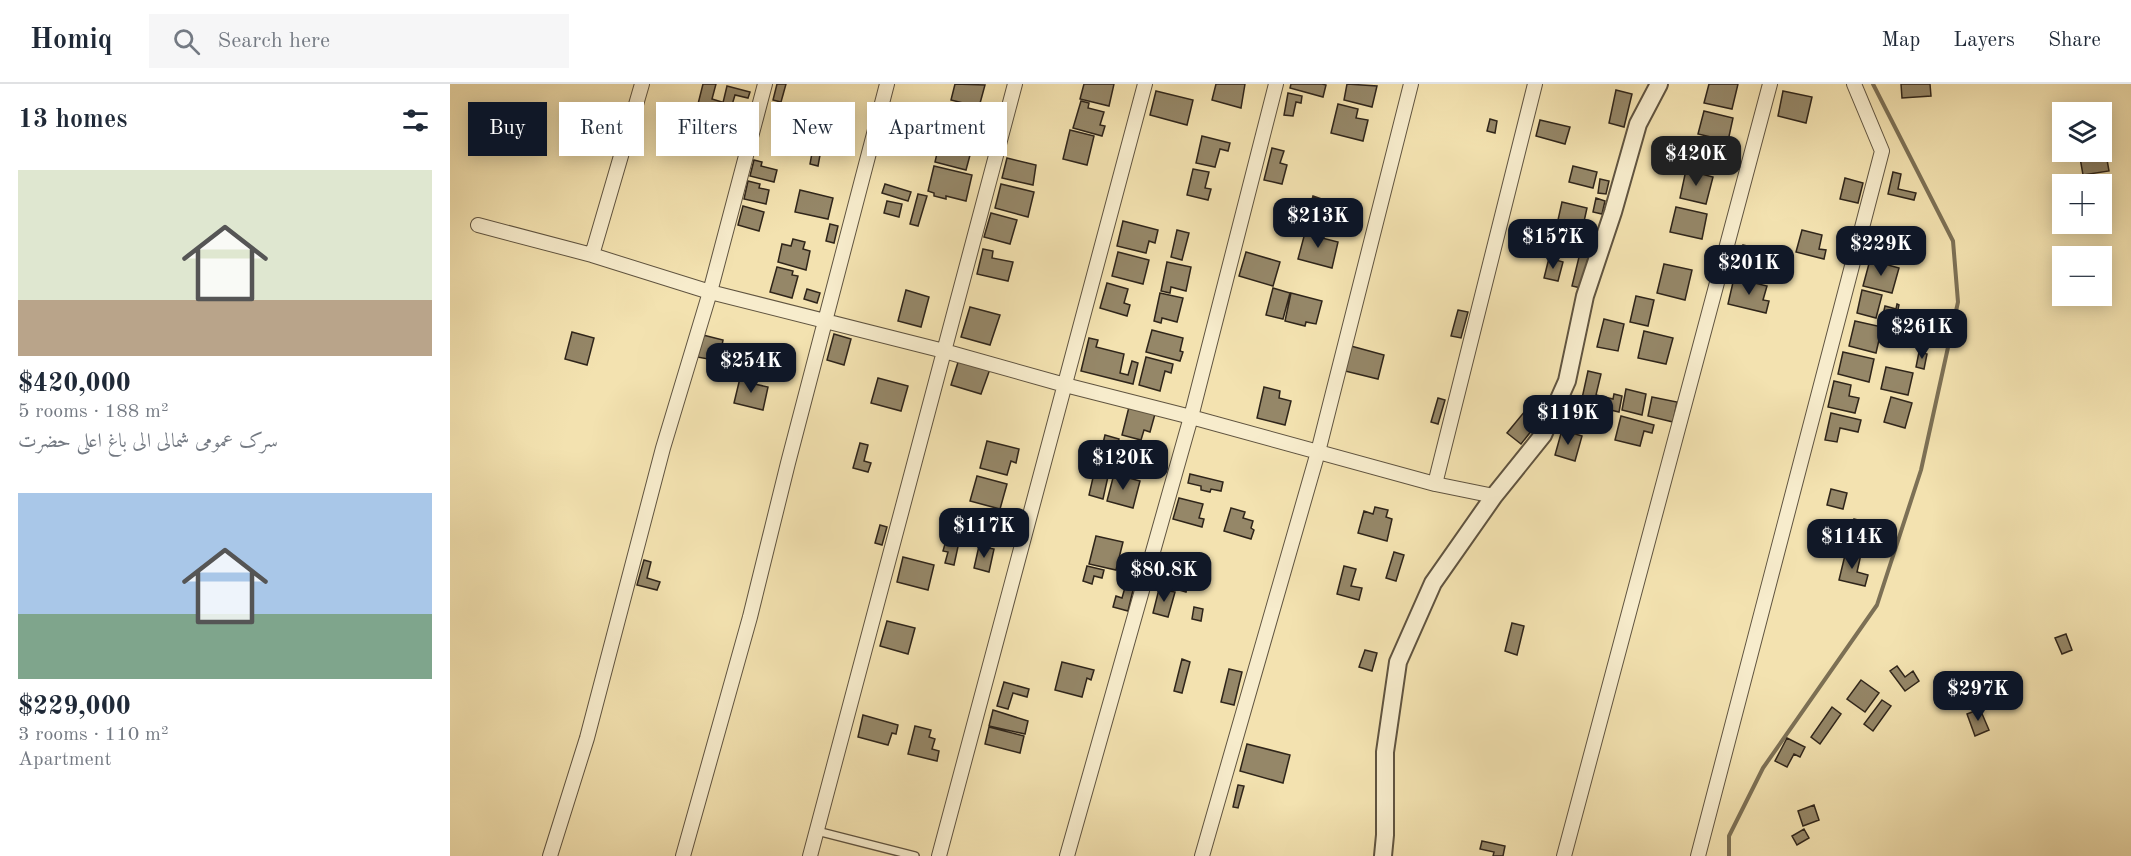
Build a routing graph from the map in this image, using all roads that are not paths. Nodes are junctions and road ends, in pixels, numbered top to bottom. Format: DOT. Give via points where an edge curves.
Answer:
graph roads {
  1 [pos="642,84"];
  2 [pos="765,84"];
  3 [pos="887,84"];
  4 [pos="1015,84"];
  5 [pos="1145,84"];
  6 [pos="1276,84"];
  7 [pos="1411,84"];
  8 [pos="1535,84"];
  9 [pos="1659,84"];
  10 [pos="1770,84"];
  11 [pos="1854,84"];
  12 [pos="478,225"];
  13 [pos="592,255"];
  14 [pos="710,292"];
  15 [pos="824,321"];
  16 [pos="944,351"];
  17 [pos="1065,385"];
  18 [pos="1191,417"];
  19 [pos="1318,452"];
  20 [pos="1435,484"];
  21 [pos="1494,496"];
  22 [pos="817,831"];
  23 [pos="550,856"];
  24 [pos="682,856"];
  25 [pos="810,856"];
  26 [pos="915,856"];
  27 [pos="939,856"];
  28 [pos="1067,856"];
  29 [pos="1202,856"];
  30 [pos="1383,856"];
  31 [pos="1564,856"];
  32 [pos="1698,856"];
  1 -- 13 [label="street"];
  2 -- 14 [label="street"];
  3 -- 15 [label="street"];
  4 -- 16 [label="street"];
  5 -- 17 [label="street"];
  6 -- 18 [label="street"];
  7 -- 19 [label="street"];
  8 -- 20 [label="street"];
  9 -- 21 [label="street" via="1638,124 1585,296 1567,381 1543,435"];
  10 -- 31 [label="street"];
  11 -- 32 [label="street" via="1882,151"];
  12 -- 13 [label="street"];
  13 -- 14 [label="street"];
  14 -- 15 [label="street"];
  14 -- 23 [label="street" via="663,448 587,738"];
  15 -- 16 [label="street"];
  15 -- 24 [label="street" via="750,617"];
  16 -- 17 [label="street"];
  16 -- 22 [label="street"];
  17 -- 18 [label="street"];
  17 -- 27 [label="street"];
  18 -- 19 [label="street"];
  18 -- 28 [label="street"];
  19 -- 20 [label="street"];
  19 -- 29 [label="street"];
  20 -- 21 [label="street"];
  21 -- 30 [label="street" via="1433,583 1398,662 1385,752"];
  22 -- 25 [label="street"];
  22 -- 26 [label="lane"];
}
